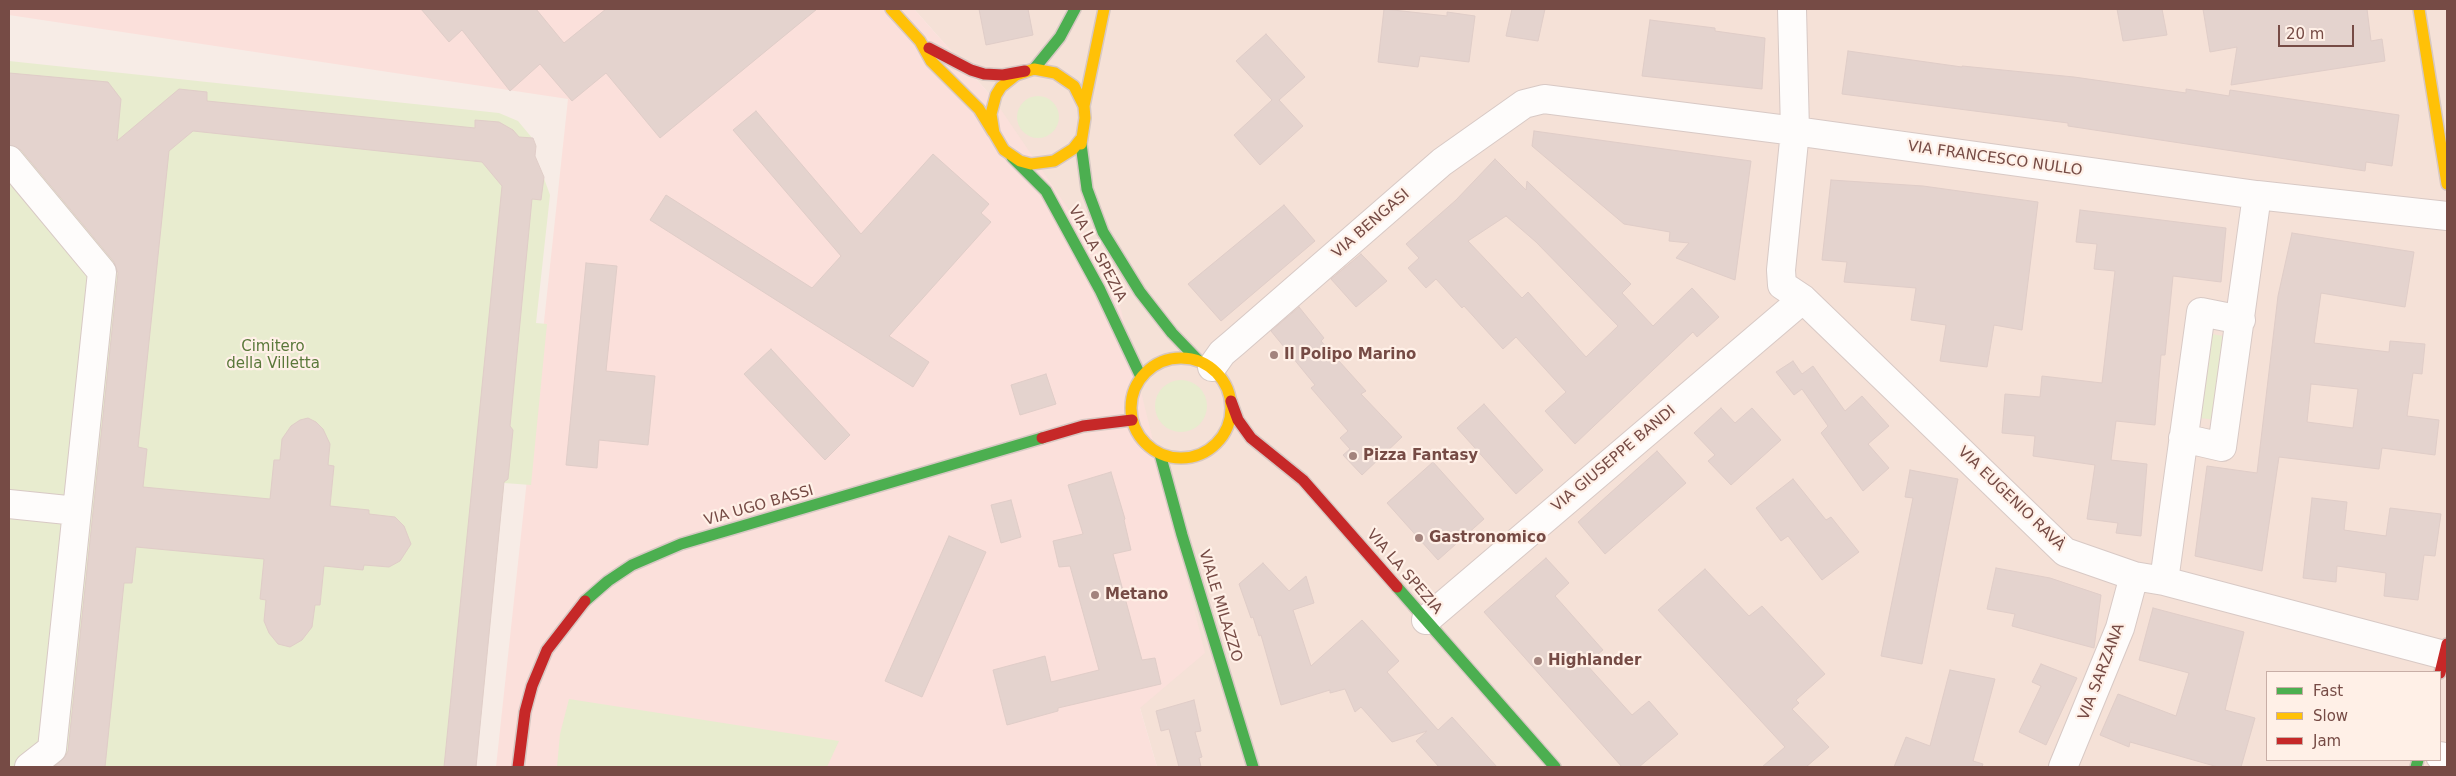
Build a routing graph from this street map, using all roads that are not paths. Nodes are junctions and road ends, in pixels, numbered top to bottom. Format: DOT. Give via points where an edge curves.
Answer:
graph roads {
  1 [pos="892,9"];
  2 [pos="1075,9"];
  3 [pos="1104,9"];
  4 [pos="1792,9"];
  5 [pos="2419,9"];
  6 [pos="920,41"];
  7 [pos="1030,70"];
  8 [pos="1544,99"];
  9 [pos="1084,106"];
  10 [pos="1795,131"];
  11 [pos="994,133"];
  12 [pos="1080,140"];
  13 [pos="1011,156"];
  14 [pos="9,160"];
  15 [pos="2447,184"];
  16 [pos="2257,195"];
  17 [pos="2447,216"];
  18 [pos="1803,299"];
  19 [pos="2241,320"];
  20 [pos="1205,364"];
  21 [pos="1141,377"];
  22 [pos="1231,400"];
  23 [pos="1132,420"];
  24 [pos="2183,438"];
  25 [pos="1160,454"];
  26 [pos="9,504"];
  27 [pos="77,511"];
  28 [pos="2134,576"];
  29 [pos="2164,581"];
  30 [pos="1426,620"];
  31 [pos="2444,657"];
  32 [pos="29,767"];
  33 [pos="518,767"];
  34 [pos="1253,767"];
  35 [pos="1555,767"];
  36 [pos="2063,767"];
  1 -- 6 [label="street, VIA LA SPEZIA"];
  2 -- 7 [label="street" via="1060,37"];
  3 -- 9 [label="street"];
  4 -- 10 [label="street"];
  5 -- 15 [label="street"];
  6 -- 7 [label="street, VIA LA SPEZIA" via="984,74"];
  6 -- 11 [label="street, VIA LA SPEZIA" via="934,65 979,109"];
  7 -- 9 [label="street, VIA LA SPEZIA" via="1066,78 1080,95"];
  7 -- 11 [label="street" via="1008,80 996,96 991,114"];
  8 -- 10 [label="street, VIA FRANCESCO NULLO"];
  8 -- 20 [label="street, VIA BENGASI" via="1524,104 1442,162 1235,342"];
  9 -- 12 [label="street, VIA LA SPEZIA" via="1086,118"];
  10 -- 16 [label="street, VIA FRANCESCO NULLO"];
  10 -- 18 [label="street, VIA EUGENIO RAVÀ" via="1781,270 1782,285"];
  11 -- 13 [label="street, VIA LA SPEZIA"];
  12 -- 13 [label="street" via="1054,162 1031,164"];
  12 -- 20 [label="street, VIA LA SPEZIA" via="1086,189 1103,232 1140,292"];
  13 -- 21 [label="street, VIA LA SPEZIA" via="1046,191 1100,290"];
  14 -- 27 [label="street" via="102,272"];
  16 -- 17 [label="street, VIA FRANCESCO NULLO"];
  16 -- 19 [label="street"];
  18 -- 28 [label="street, VIA EUGENIO RAVÀ" via="2065,552"];
  18 -- 30 [label="street, VIA GIUSEPPE BANDI"];
  19 -- 24 [label="street" via="2201,312"];
  19 -- 24 [label="street" via="2222,447"];
  20 -- 21 [label="street" via="1183,357 1167,359"];
  20 -- 22 [label="street, VIA LA SPEZIA" via="1221,376"];
  21 -- 23 [label="street" via="1134,390"];
  22 -- 25 [label="street, VIA LA SPEZIA" via="1231,416 1217,443 1191,457 1175,458"];
  22 -- 30 [label="street, VIA LA SPEZIA" via="1238,420 1251,438 1303,480"];
  23 -- 25 [label="street" via="1143,440"];
  23 -- 33 [label="street, VIA UGO BASSI" via="1064,431 681,544 632,565 580,605 547,650 525,712"];
  24 -- 29 [label="street"];
  25 -- 34 [label="street, VIALE MILAZZO"];
  26 -- 27 [label="street"];
  27 -- 32 [label="street" via="52,749"];
  28 -- 29 [label="street, VIA EUGENIO RAVÀ"];
  28 -- 36 [label="street, VIA SARZANA" via="2120,628"];
  29 -- 31 [label="street, VIA EUGENIO RAVÀ"];
  30 -- 35 [label="street, VIA LA SPEZIA"];
}
